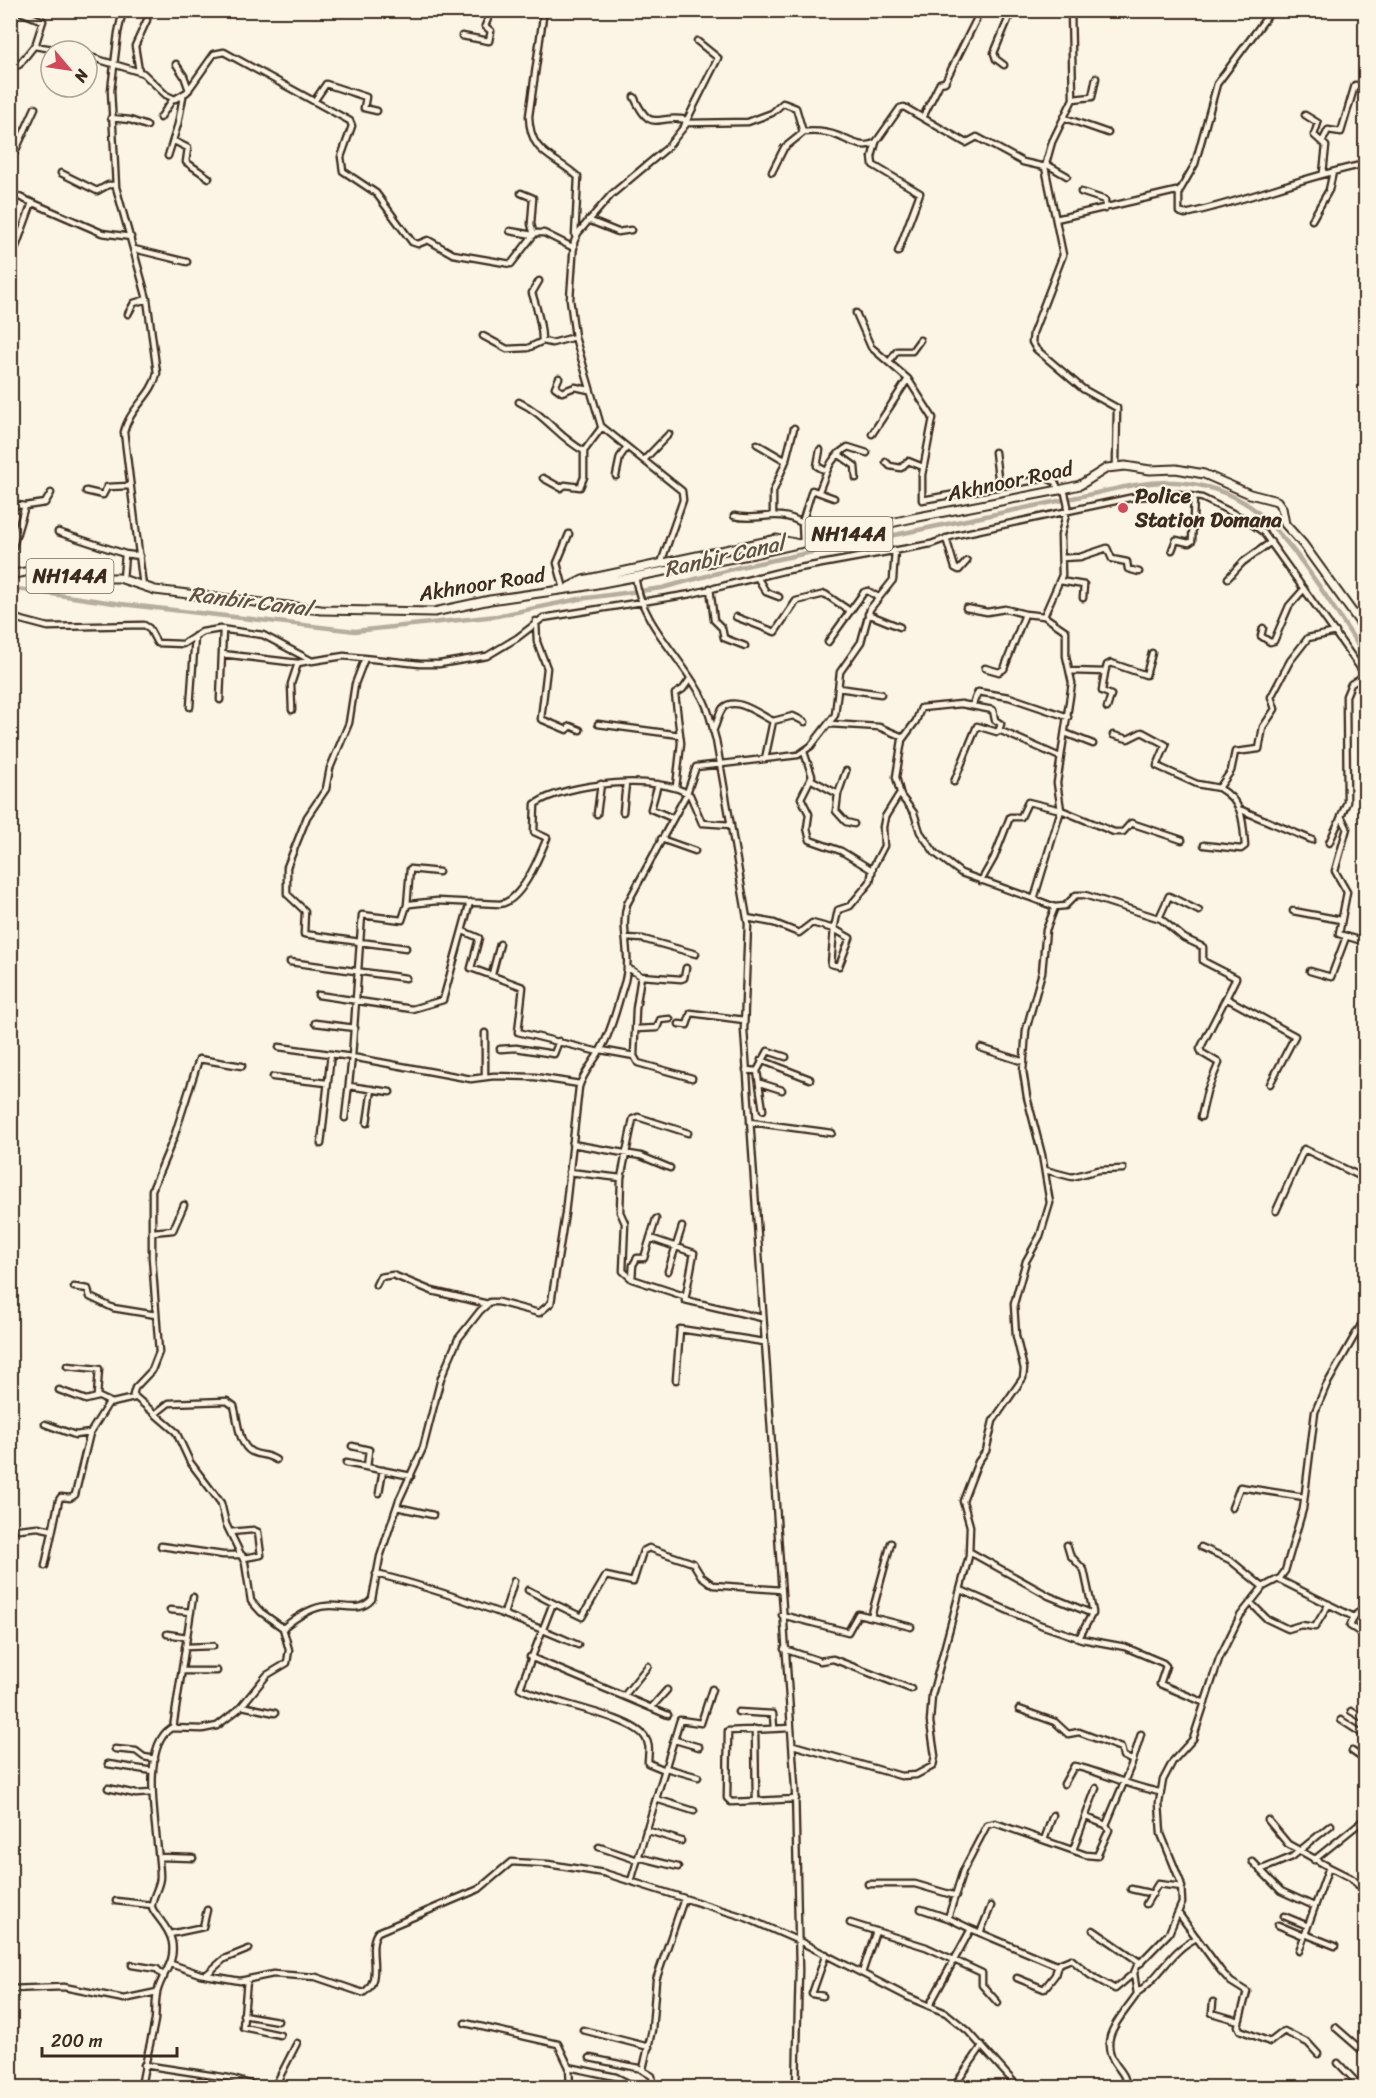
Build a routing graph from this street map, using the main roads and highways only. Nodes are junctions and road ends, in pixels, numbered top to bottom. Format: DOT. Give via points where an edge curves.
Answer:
graph roads {
  1 [pos="801,544"];
  2 [pos="10,575"];
  3 [pos="565,589"];
  4 [pos="1365,631"];
  1 -- 3 [label="highway, Akhnoor Road / NH144A"];
  1 -- 3 [label="highway, Akhnoor Road / NH144A" via="777,539 583,580"];
  1 -- 4 [label="highway, Akhnoor Road / NH144A" via="913,518 1063,491 1116,465 1176,469 1204,474 1277,501 1285,524"];
  2 -- 3 [label="highway, Akhnoor Road / NH144A" via="30,571 128,581 169,591 333,610 434,612"];
}
